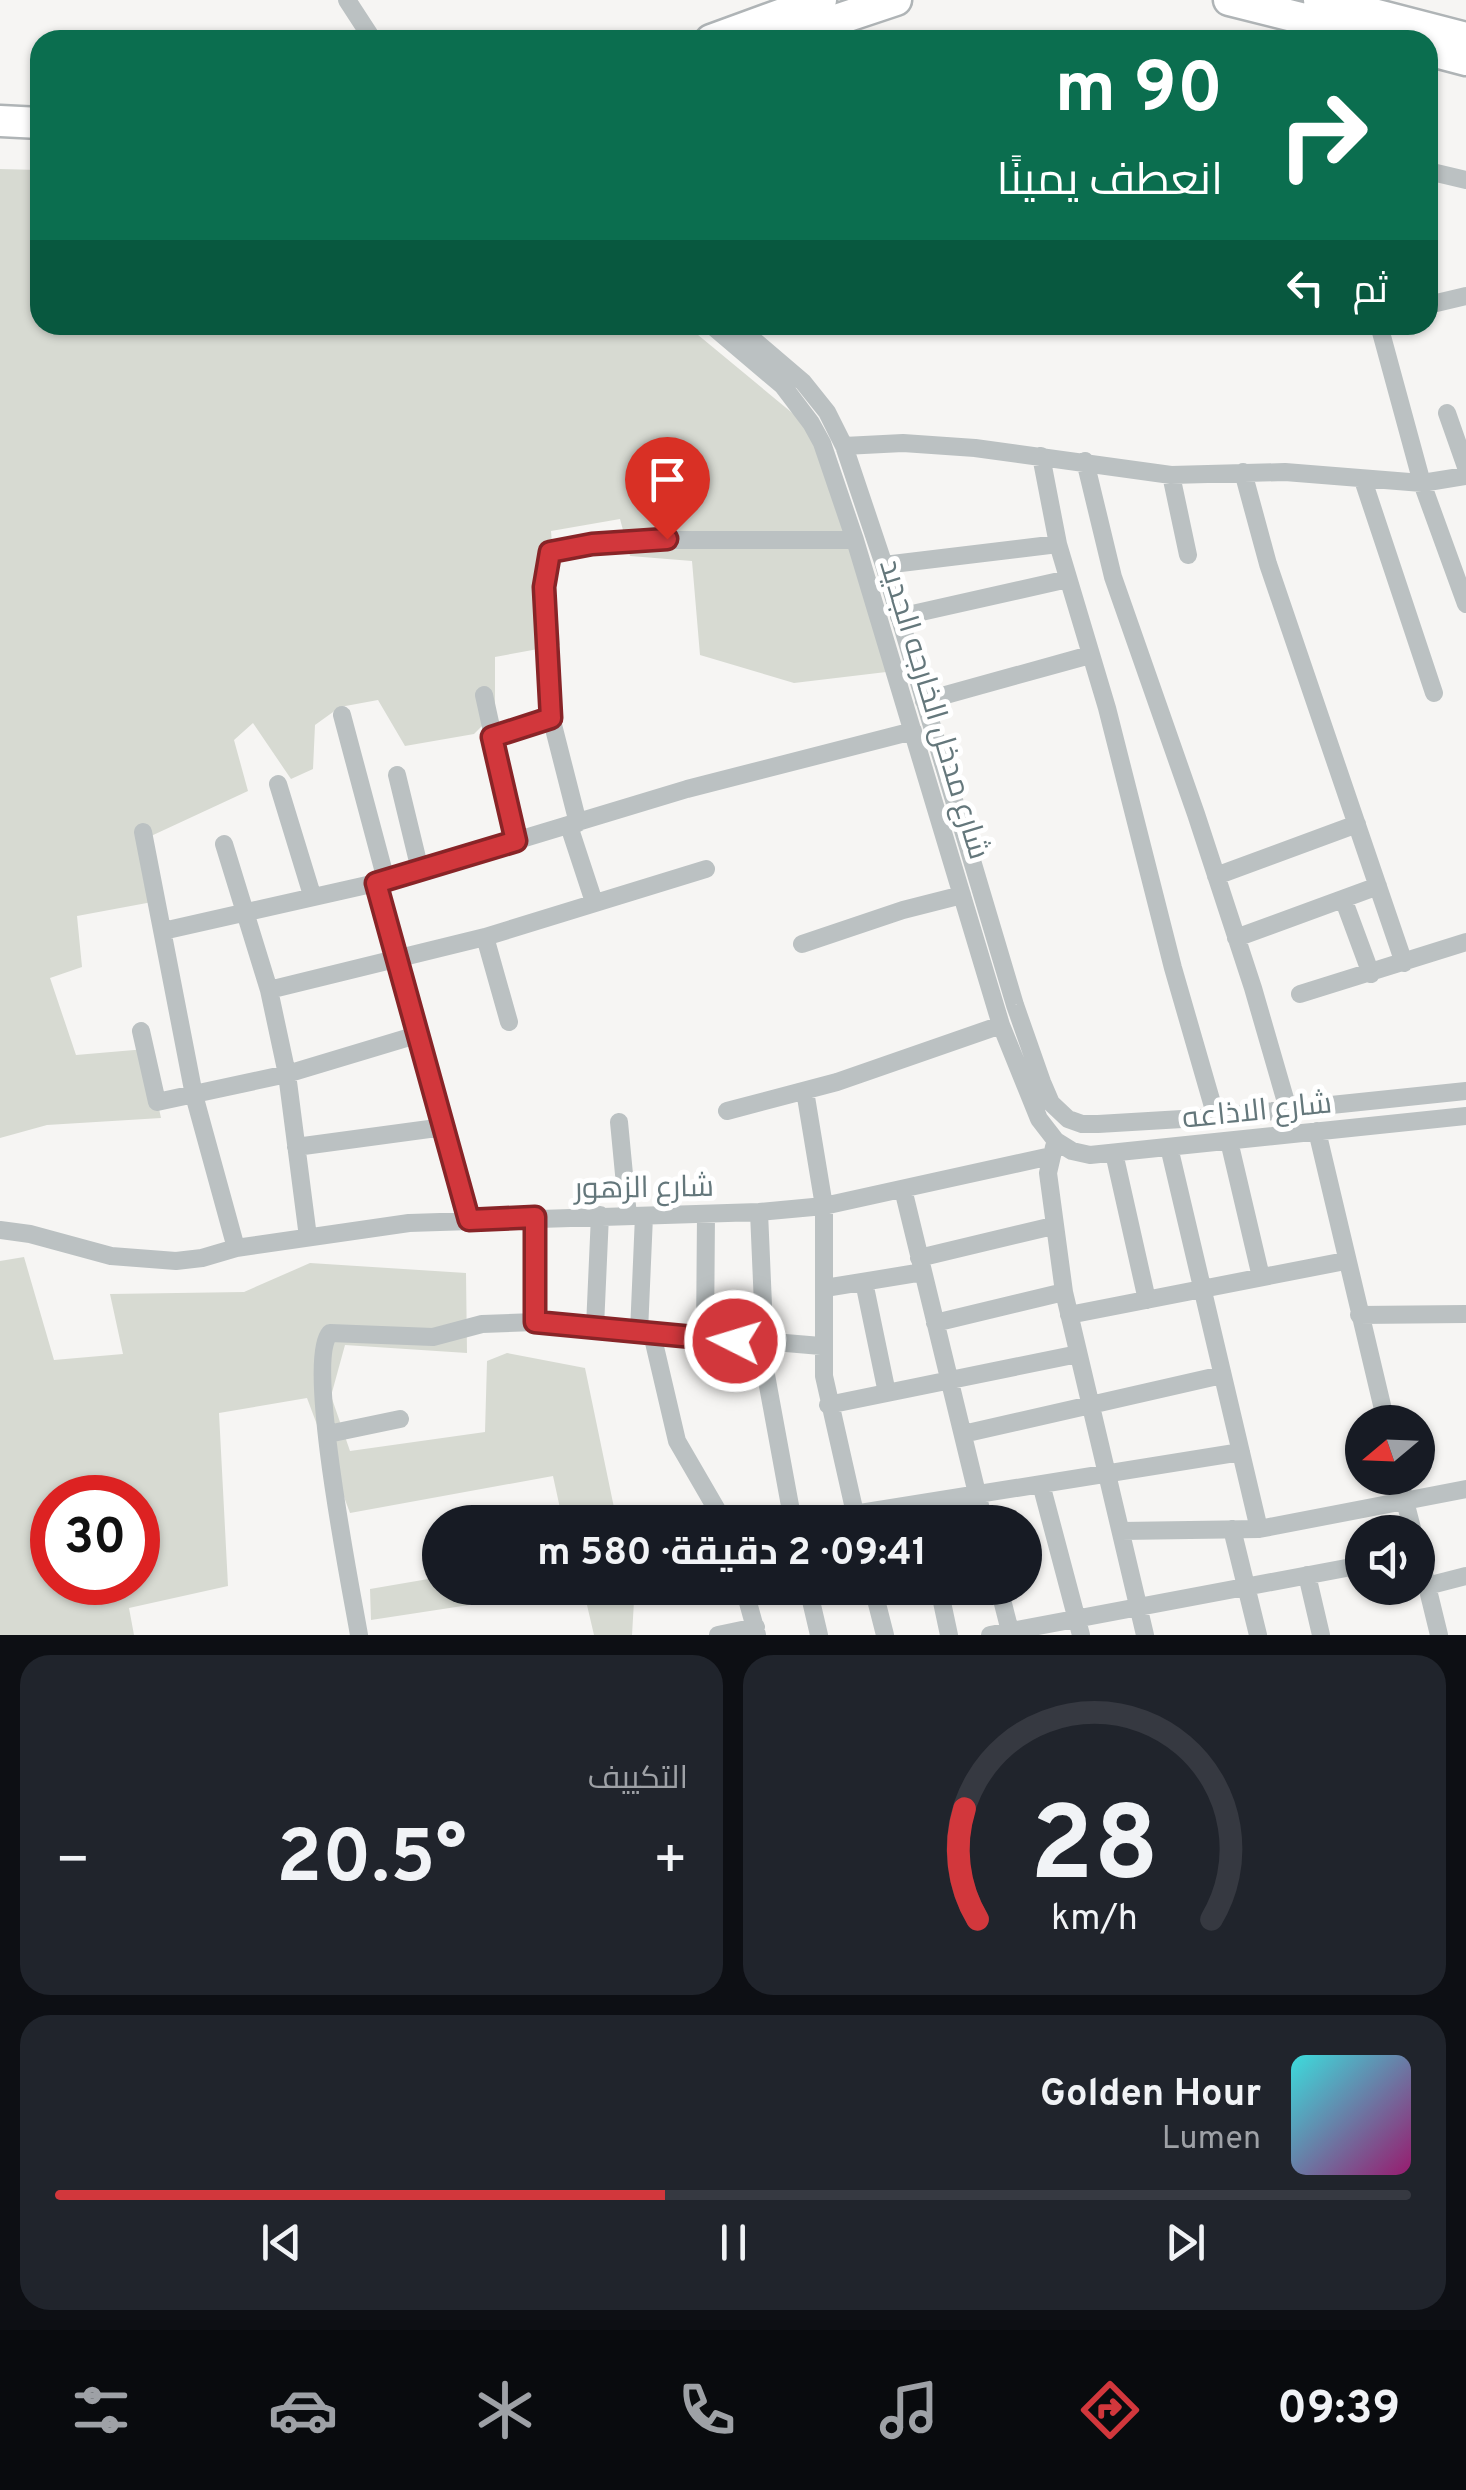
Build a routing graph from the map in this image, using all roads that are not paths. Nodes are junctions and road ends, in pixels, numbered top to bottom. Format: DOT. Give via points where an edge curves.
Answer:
graph roads {
  1 [pos="347,0"];
  2 [pos="821,0"];
  3 [pos="896,0"];
  4 [pos="1229,0"];
  5 [pos="1319,0"];
  6 [pos="366,30"];
  7 [pos="738,30"];
  8 [pos="806,30"];
  9 [pos="1348,30"];
  10 [pos="1435,30"];
  11 [pos="1438,31"];
  12 [pos="1466,38"];
  13 [pos="1438,53"];
  14 [pos="1466,60"];
  15 [pos="0,103"];
  16 [pos="30,104"];
  17 [pos="0,121"];
  18 [pos="30,122"];
  19 [pos="1438,173"];
  20 [pos="1466,180"];
  21 [pos="1466,296"];
  22 [pos="1438,303"];
  23 [pos="724,335"];
  24 [pos="748,335"];
  25 [pos="1382,335"];
  26 [pos="1447,414"];
  27 [pos="844,446"];
  28 [pos="1041,456"];
  29 [pos="1085,461"];
  30 [pos="1466,468"];
  31 [pos="1243,472"];
  32 [pos="1171,475"];
  33 [pos="1466,476"];
  34 [pos="1363,480"];
  35 [pos="1422,483"];
  36 [pos="855,540"];
  37 [pos="1058,544"];
  38 [pos="1188,555"];
  39 [pos="884,566"];
  40 [pos="1068,580"];
  41 [pos="1466,604"];
  42 [pos="899,616"];
  43 [pos="1090,655"];
  44 [pos="1434,693"];
  45 [pos="484,694"];
  46 [pos="924,701"];
  47 [pos="342,715"];
  48 [pos="551,718"];
  49 [pos="913,731"];
  50 [pos="492,737"];
  51 [pos="397,775"];
  52 [pos="278,784"];
  53 [pos="574,824"];
  54 [pos="1357,824"];
  55 [pos="143,832"];
  56 [pos="516,841"];
  57 [pos="224,844"];
  58 [pos="706,868"];
  59 [pos="420,870"];
  60 [pos="1216,876"];
  61 [pos="381,881"];
  62 [pos="1378,886"];
  63 [pos="312,895"];
  64 [pos="962,895"];
  65 [pos="1344,900"];
  66 [pos="594,902"];
  67 [pos="243,912"];
  68 [pos="163,931"];
  69 [pos="485,937"];
  70 [pos="1236,938"];
  71 [pos="802,944"];
  72 [pos="1463,949"];
  73 [pos="396,959"];
  74 [pos="1404,963"];
  75 [pos="1371,974"];
  76 [pos="270,990"];
  77 [pos="1300,994"];
  78 [pos="508,1022"];
  79 [pos="1002,1026"];
  80 [pos="141,1031"];
  81 [pos="420,1034"];
  82 [pos="287,1074"];
  83 [pos="805,1091"];
  84 [pos="1466,1092"];
  85 [pos="194,1095"];
  86 [pos="1288,1109"];
  87 [pos="727,1111"];
  88 [pos="1466,1116"];
  89 [pos="1216,1117"];
  90 [pos="1068,1119"];
  91 [pos="619,1122"];
  92 [pos="444,1127"];
  93 [pos="1317,1131"];
  94 [pos="1229,1141"];
  95 [pos="296,1147"];
  96 [pos="1169,1147"];
  97 [pos="1054,1148"];
  98 [pos="1114,1153"];
  99 [pos="902,1189"];
  100 [pos="824,1206"];
  101 [pos="758,1212"];
  102 [pos="706,1214"];
  103 [pos="600,1216"];
  104 [pos="636,1216"];
  105 [pos="535,1217"];
  106 [pos="469,1220"];
  107 [pos="1053,1226"];
  108 [pos="0,1230"];
  109 [pos="308,1237"];
  110 [pos="236,1248"];
  111 [pos="1345,1261"];
  112 [pos="921,1265"];
  113 [pos="1261,1277"];
  114 [pos="864,1282"];
  115 [pos="825,1288"];
  116 [pos="1202,1289"];
  117 [pos="1064,1292"];
  118 [pos="1147,1300"];
  119 [pos="1466,1314"];
  120 [pos="1070,1315"];
  121 [pos="1359,1315"];
  122 [pos="535,1322"];
  123 [pos="935,1323"];
  124 [pos="595,1327"];
  125 [pos="646,1333"];
  126 [pos="705,1338"];
  127 [pos="764,1343"];
  128 [pos="822,1346"];
  129 [pos="1078,1354"];
  130 [pos="1222,1375"];
  131 [pos="949,1380"];
  132 [pos="886,1393"];
  133 [pos="828,1405"];
  134 [pos="1090,1405"];
  135 [pos="1382,1405"];
  136 [pos="400,1420"];
  137 [pos="328,1434"];
  138 [pos="963,1434"];
  139 [pos="1241,1452"];
  140 [pos="1107,1474"];
  141 [pos="1041,1484"];
  142 [pos="1466,1489"];
  143 [pos="977,1495"];
  144 [pos="1404,1495"];
  145 [pos="1405,1499"];
  146 [pos="714,1505"];
  147 [pos="790,1505"];
  148 [pos="853,1505"];
  149 [pos="947,1505"];
  150 [pos="980,1505"];
  151 [pos="1409,1515"];
  152 [pos="1259,1529"];
  153 [pos="1232,1530"];
  154 [pos="1121,1531"];
  155 [pos="1345,1568"];
  156 [pos="1307,1576"];
  157 [pos="1466,1576"];
  158 [pos="1435,1584"];
  159 [pos="1246,1587"];
  160 [pos="749,1605"];
  161 [pos="812,1605"];
  162 [pos="877,1605"];
  163 [pos="943,1605"];
  164 [pos="1003,1605"];
  165 [pos="1431,1605"];
  166 [pos="1138,1607"];
  167 [pos="1079,1627"];
  168 [pos="756,1631"];
  169 [pos="1010,1633"];
  170 [pos="359,1635"];
  171 [pos="718,1635"];
  172 [pos="819,1635"];
  173 [pos="885,1635"];
  174 [pos="949,1635"];
  175 [pos="990,1635"];
  176 [pos="1145,1635"];
  177 [pos="1258,1635"];
  178 [pos="1321,1635"];
  179 [pos="1439,1635"];
  1 -- 6 [label="street"];
  2 -- 7 [label="highway"];
  3 -- 8 [label="highway"];
  4 -- 9 [label="highway"];
  5 -- 10 [label="highway"];
  11 -- 12 [label="highway"];
  13 -- 14 [label="highway"];
  15 -- 16 [label="highway"];
  17 -- 18 [label="highway"];
  19 -- 20 [label="street"];
  21 -- 22 [label="street"];
  23 -- 36 [label="street, شارع مدخل الخارجه الجديد" via="784,386 811,423"];
  24 -- 27 [label="street, شارع مدخل الخارجه الجديد" via="803,382"];
  25 -- 35 [label="street"];
  26 -- 30 [label="street"];
  27 -- 28 [label="street" via="904,443"];
  27 -- 39 [label="street, شارع مدخل الخارجه الجديد"];
  28 -- 29 [label="street"];
  28 -- 37 [label="street"];
  29 -- 32 [label="street"];
  29 -- 60 [label="street" via="1112,577"];
  31 -- 32 [label="street"];
  31 -- 34 [label="street"];
  31 -- 54 [label="street"];
  32 -- 38 [label="street"];
  33 -- 35 [label="street"];
  34 -- 35 [label="street"];
  34 -- 44 [label="street"];
  35 -- 41 [label="street"];
  36 -- 48 [label="street" via="633,540 550,552 544,587"];
  36 -- 49 [label="street, شارع مدخل الخارجه الجديد"];
  37 -- 39 [label="street"];
  37 -- 40 [label="street"];
  39 -- 42 [label="street, شارع مدخل الخارجه الجديد"];
  40 -- 42 [label="street"];
  40 -- 43 [label="street"];
  42 -- 46 [label="street, شارع مدخل الخارجه الجديد"];
  43 -- 46 [label="street"];
  43 -- 89 [label="street"];
  45 -- 50 [label="street"];
  46 -- 90 [label="street, شارع مدخل الخارجه الجديد" via="1015,1005 1052,1103"];
  47 -- 61 [label="street"];
  48 -- 50 [label="street"];
  48 -- 53 [label="street"];
  49 -- 53 [label="street"];
  49 -- 64 [label="street, شارع مدخل الخارجه الجديد"];
  50 -- 56 [label="street"];
  51 -- 59 [label="street"];
  52 -- 63 [label="street"];
  53 -- 56 [label="street"];
  53 -- 66 [label="street"];
  54 -- 60 [label="street"];
  54 -- 62 [label="street"];
  55 -- 68 [label="street"];
  56 -- 59 [label="street"];
  57 -- 67 [label="street"];
  58 -- 66 [label="street"];
  59 -- 61 [label="street"];
  60 -- 70 [label="street"];
  61 -- 63 [label="street"];
  61 -- 73 [label="street"];
  62 -- 65 [label="street"];
  62 -- 74 [label="street"];
  63 -- 67 [label="street"];
  64 -- 71 [label="street"];
  64 -- 79 [label="street, شارع مدخل الخارجه الجديد"];
  65 -- 70 [label="street"];
  65 -- 75 [label="street"];
  66 -- 69 [label="street"];
  67 -- 68 [label="street"];
  67 -- 76 [label="street"];
  68 -- 85 [label="street"];
  69 -- 73 [label="street"];
  69 -- 78 [label="street"];
  70 -- 86 [label="street"];
  72 -- 74 [label="street"];
  73 -- 76 [label="street"];
  73 -- 81 [label="street"];
  74 -- 75 [label="street"];
  75 -- 77 [label="street"];
  76 -- 82 [label="street"];
  79 -- 83 [label="street"];
  79 -- 97 [label="street, شارع مدخل الخارجه الجديد"];
  80 -- 85 [label="street" via="157,1102"];
  81 -- 82 [label="street"];
  81 -- 92 [label="street"];
  82 -- 85 [label="street"];
  82 -- 95 [label="street"];
  83 -- 87 [label="street"];
  83 -- 100 [label="street"];
  84 -- 86 [label="street, شارع الاذاعه"];
  85 -- 110 [label="street"];
  86 -- 89 [label="street, شارع الاذاعه"];
  88 -- 93 [label="street, شارع الاذاعه"];
  89 -- 90 [label="street, شارع الاذاعه" via="1098,1124"];
  90 -- 97 [label="street"];
  91 -- 104 [label="street"];
  92 -- 95 [label="street"];
  92 -- 106 [label="street"];
  93 -- 94 [label="street, شارع الاذاعه"];
  93 -- 111 [label="street"];
  94 -- 96 [label="street, شارع الاذاعه"];
  94 -- 113 [label="street"];
  95 -- 109 [label="street"];
  96 -- 98 [label="street, شارع الاذاعه"];
  96 -- 116 [label="street"];
  97 -- 98 [label="street, شارع الاذاعه"];
  97 -- 99 [label="street, شارع الزهور"];
  97 -- 107 [label="street" via="1048,1173"];
  98 -- 118 [label="street"];
  99 -- 100 [label="street, شارع الزهور"];
  99 -- 112 [label="street"];
  100 -- 101 [label="street, شارع الزهور"];
  100 -- 115 [label="street"];
  101 -- 102 [label="street, شارع الزهور"];
  101 -- 127 [label="street"];
  102 -- 104 [label="street, شارع الزهور"];
  102 -- 126 [label="street"];
  103 -- 104 [label="street, شارع الزهور"];
  103 -- 105 [label="street, شارع الزهور"];
  103 -- 124 [label="street"];
  104 -- 125 [label="street"];
  105 -- 106 [label="street, شارع الزهور"];
  105 -- 122 [label="street"];
  106 -- 109 [label="street, شارع الزهور"];
  107 -- 112 [label="street"];
  107 -- 117 [label="street"];
  108 -- 110 [label="street, شارع الزهور" via="142,1260 202,1258"];
  109 -- 110 [label="street, شارع الزهور"];
  111 -- 113 [label="street"];
  111 -- 121 [label="street"];
  112 -- 114 [label="street"];
  112 -- 123 [label="street"];
  113 -- 116 [label="street"];
  114 -- 115 [label="street"];
  114 -- 132 [label="street"];
  115 -- 128 [label="street"];
  116 -- 118 [label="street"];
  116 -- 130 [label="street"];
  117 -- 120 [label="street"];
  117 -- 123 [label="street"];
  118 -- 120 [label="street"];
  119 -- 121 [label="street"];
  120 -- 129 [label="street"];
  121 -- 135 [label="street"];
  122 -- 124 [label="street"];
  122 -- 137 [label="street" via="482,1324 433,1338 330,1333 321,1369"];
  123 -- 131 [label="street"];
  124 -- 125 [label="street"];
  125 -- 126 [label="street"];
  125 -- 146 [label="street" via="677,1441"];
  126 -- 127 [label="street"];
  127 -- 128 [label="street"];
  127 -- 147 [label="street"];
  128 -- 133 [label="street"];
  129 -- 131 [label="street"];
  129 -- 134 [label="street"];
  130 -- 134 [label="street"];
  130 -- 139 [label="street"];
  131 -- 132 [label="street"];
  131 -- 138 [label="street"];
  132 -- 133 [label="street"];
  133 -- 148 [label="street"];
  134 -- 138 [label="street"];
  134 -- 140 [label="street"];
  136 -- 137 [label="street"];
  137 -- 170 [label="street"];
  138 -- 143 [label="street"];
  139 -- 140 [label="street"];
  139 -- 152 [label="street"];
  140 -- 141 [label="street"];
  140 -- 154 [label="street"];
  141 -- 143 [label="street"];
  141 -- 167 [label="street"];
  142 -- 145 [label="street"];
  143 -- 149 [label="street"];
  143 -- 150 [label="street"];
  144 -- 145 [label="street"];
  145 -- 151 [label="street"];
  145 -- 152 [label="street"];
  152 -- 153 [label="street"];
  153 -- 154 [label="street"];
  153 -- 159 [label="street"];
  154 -- 166 [label="street"];
  155 -- 156 [label="street"];
  156 -- 159 [label="street"];
  156 -- 178 [label="street"];
  157 -- 158 [label="street"];
  159 -- 166 [label="street"];
  159 -- 177 [label="street"];
  160 -- 168 [label="street"];
  161 -- 172 [label="street"];
  162 -- 173 [label="street"];
  163 -- 174 [label="street"];
  164 -- 169 [label="street"];
  165 -- 179 [label="street"];
  166 -- 167 [label="street"];
  166 -- 176 [label="street"];
  167 -- 169 [label="street"];
  168 -- 171 [label="street"];
  169 -- 175 [label="street"];
}
